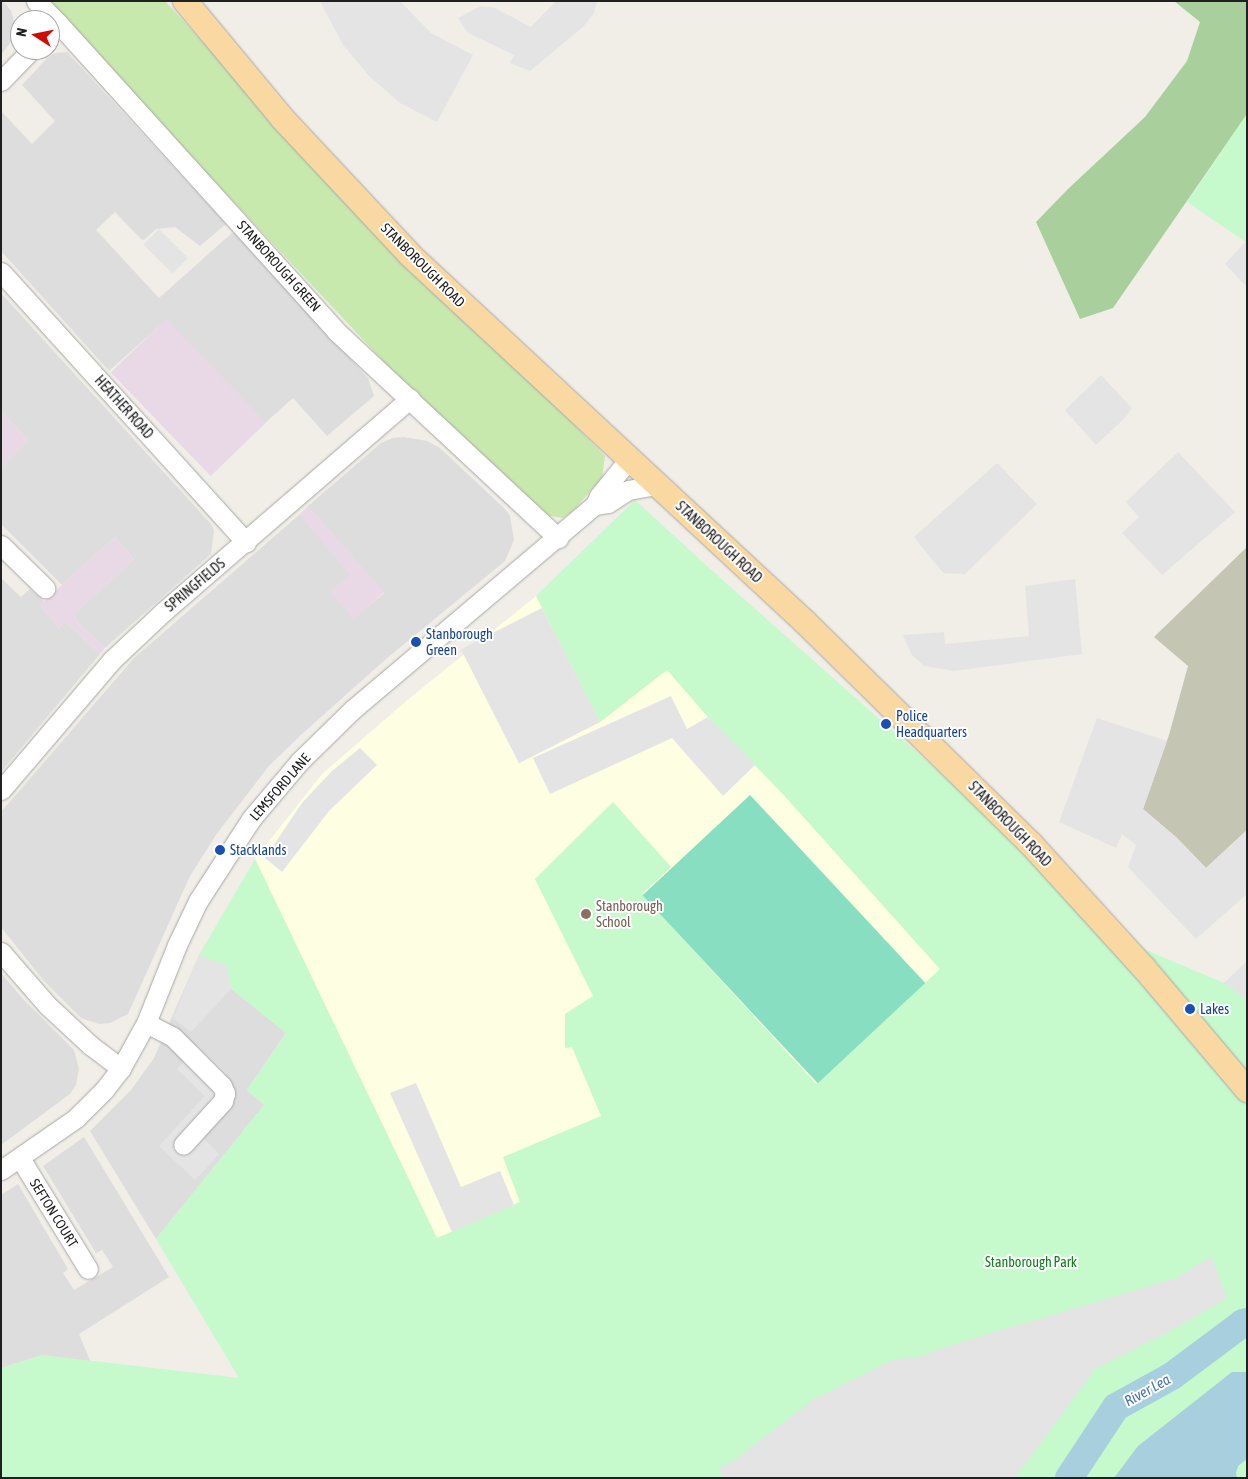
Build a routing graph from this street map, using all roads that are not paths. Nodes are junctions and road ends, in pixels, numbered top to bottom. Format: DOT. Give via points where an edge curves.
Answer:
graph roads {
  1 [pos="185,1"];
  2 [pos="60,33"];
  3 [pos="21,60"];
  4 [pos="1,81"];
  5 [pos="1,272"];
  6 [pos="410,399"];
  7 [pos="629,459"];
  8 [pos="657,485"];
  9 [pos="595,506"];
  10 [pos="558,538"];
  11 [pos="246,542"];
  12 [pos="1,545"];
  13 [pos="45,588"];
  14 [pos="1,790"];
  15 [pos="1,952"];
  16 [pos="146,1023"];
  17 [pos="121,1068"];
  18 [pos="1247,1090"];
  19 [pos="183,1145"];
  20 [pos="20,1158"];
  21 [pos="1,1170"];
  22 [pos="88,1269"];
  1 -- 7 [label="main road, STANBOROUGH ROAD" via="282,118 410,255"];
  2 -- 6 [label="street, STANBOROUGH GREEN" via="336,331"];
  3 -- 4 [label="street"];
  5 -- 11 [label="street, HEATHER ROAD"];
  6 -- 10 [label="street, STANBOROUGH GREEN"];
  6 -- 11 [label="street, SPRINGFIELDS"];
  7 -- 8 [label="main road, STANBOROUGH ROAD"];
  7 -- 9 [label="street, LEMSFORD LANE" via="599,496"];
  8 -- 9 [label="street, LEMSFORD LANE" via="628,490 608,503"];
  8 -- 18 [label="main road, STANBOROUGH ROAD" via="812,629 1031,844 1144,968"];
  9 -- 10 [label="street, LEMSFORD LANE"];
  10 -- 16 [label="street, LEMSFORD LANE" via="352,710 300,760 267,798 228,851 198,901"];
  11 -- 14 [label="street, SPRINGFIELDS" via="164,610 112,660"];
  12 -- 13 [label="street"];
  15 -- 17 [label="street" via="47,1005 90,1045"];
  16 -- 17 [label="street, LEMSFORD LANE"];
  16 -- 19 [label="street" via="172,1037 222,1086 225,1093 224,1101"];
  17 -- 20 [label="street, LEMSFORD LANE" via="76,1118"];
  20 -- 21 [label="street, LEMSFORD LANE"];
  20 -- 22 [label="street, SEFTON COURT"];
}
